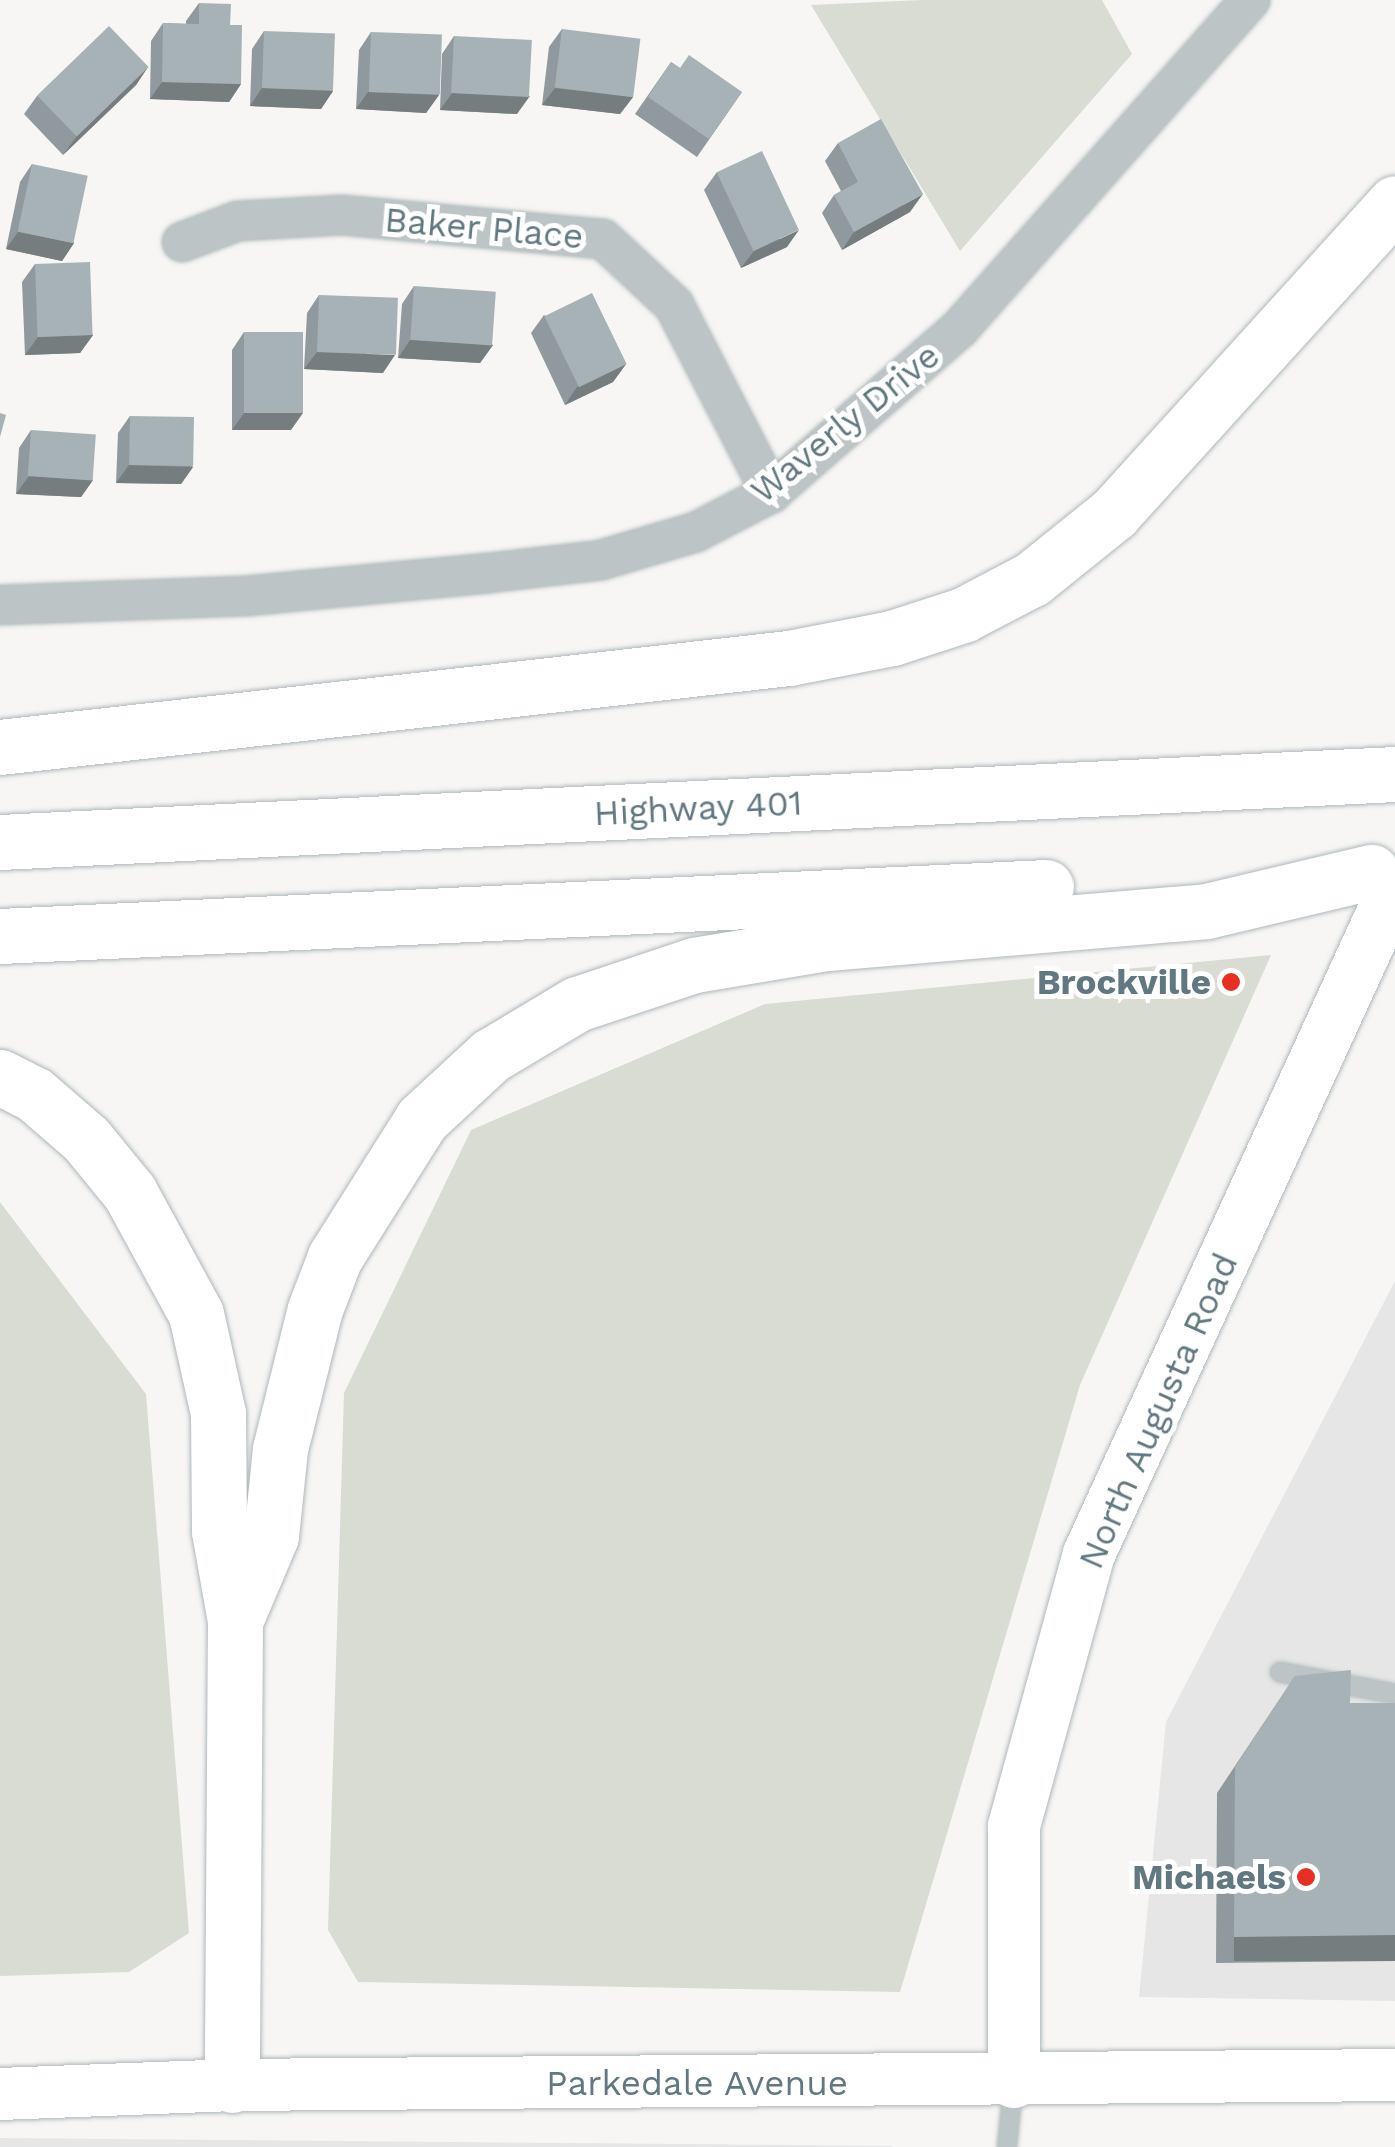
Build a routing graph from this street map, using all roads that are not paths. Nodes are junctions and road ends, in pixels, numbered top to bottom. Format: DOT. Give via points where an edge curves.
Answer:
graph roads {
  1 [pos="1250,0"];
  2 [pos="1395,204"];
  3 [pos="182,242"];
  4 [pos="770,493"];
  5 [pos="0,605"];
  6 [pos="1395,744"];
  7 [pos="0,747"];
  8 [pos="1395,774"];
  9 [pos="1154,785"];
  10 [pos="0,842"];
  11 [pos="1387,876"];
  12 [pos="0,936"];
  13 [pos="0,1076"];
  14 [pos="235,1621"];
  15 [pos="1280,1672"];
  16 [pos="1395,1694"];
  17 [pos="1395,2075"];
  18 [pos="1014,2082"];
  19 [pos="232,2085"];
  20 [pos="0,2094"];
  21 [pos="1007,2147"];
  1 -- 4 [label="street, Waverly Drive" via="960,328"];
  2 -- 7 [label="highway" via="1114,513 1032,579 963,615 892,638 789,658"];
  3 -- 4 [label="street, Baker Place" via="238,222 342,215 603,240 674,304"];
  4 -- 5 [label="street, Waverly Drive" via="696,532 601,560 246,596"];
  6 -- 9 [label="highway" via="1275,751"];
  8 -- 9 [label="highway, Highway 401"];
  9 -- 10 [label="highway, Highway 401"];
  11 -- 12 [label="highway"];
  11 -- 14 [label="highway" via="1207,911 827,943 694,965 577,1004 490,1056 422,1119 336,1256 315,1309 280,1449 271,1536"];
  11 -- 18 [label="main road, North Augusta Road" via="1364,960 1089,1554 1014,1826"];
  13 -- 14 [label="highway" via="34,1094 86,1139 130,1193 196,1314 218,1413 219,1531"];
  14 -- 19 [label="highway"];
  15 -- 16 [label="lane"];
  17 -- 18 [label="main road, Parkedale Avenue"];
  18 -- 19 [label="main road, Parkedale Avenue"];
  18 -- 21 [label="lane"];
  19 -- 20 [label="main road, Parkedale Avenue"];
}
